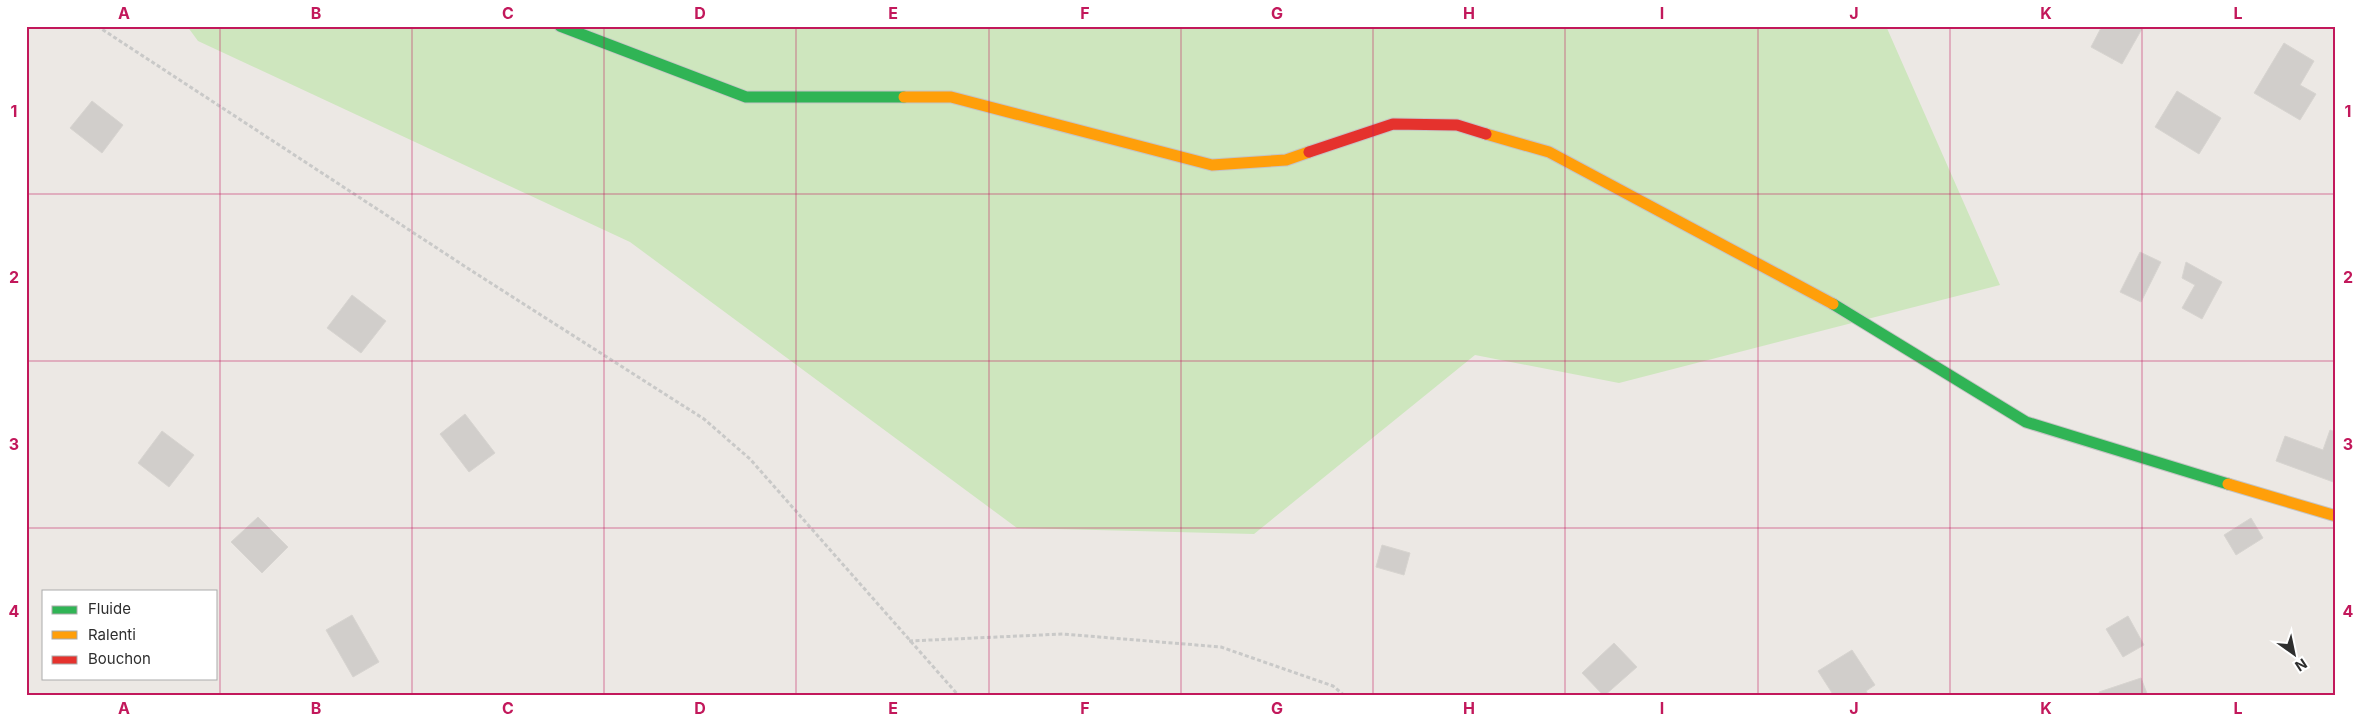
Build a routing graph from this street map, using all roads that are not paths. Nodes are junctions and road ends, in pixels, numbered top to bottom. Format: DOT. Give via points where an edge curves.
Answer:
graph roads {
  1 [pos="560,26"];
  2 [pos="2336,516"];
  1 -- 2 [label="street" via="746,97 951,97 1212,165 1286,160 1393,124 1457,125 1549,152 1849,313 2026,422"];
}
